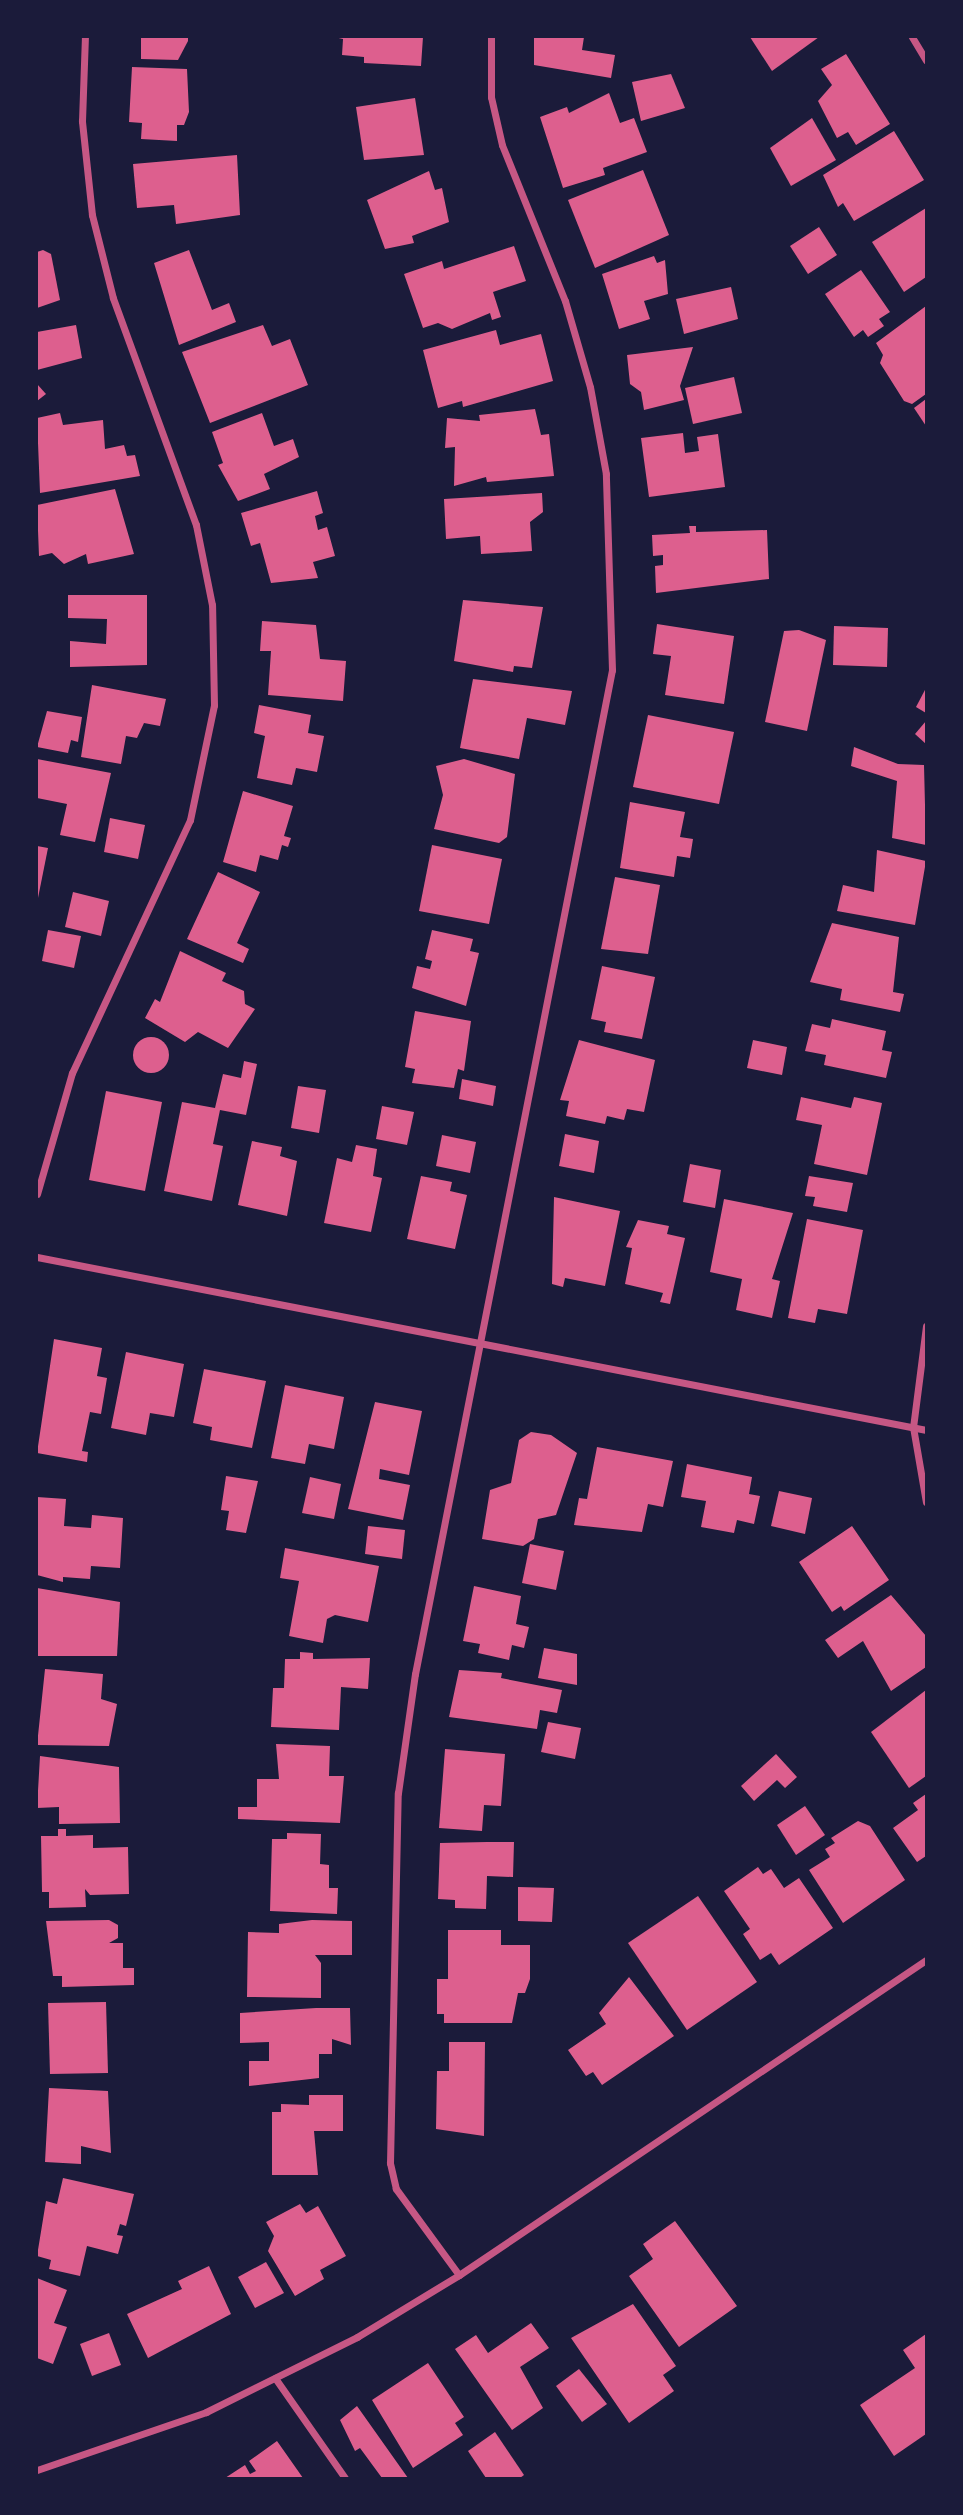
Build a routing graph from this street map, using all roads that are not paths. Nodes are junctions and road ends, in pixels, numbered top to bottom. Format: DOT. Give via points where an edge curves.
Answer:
graph roads {
  1 [pos="85,37"];
  2 [pos="491,37"];
  3 [pos="912,37"];
  4 [pos="926,60"];
  5 [pos="37,1194"];
  6 [pos="37,1257"];
  7 [pos="926,1326"];
  8 [pos="481,1344"];
  9 [pos="913,1427"];
  10 [pos="926,1430"];
  11 [pos="926,1502"];
  12 [pos="926,1960"];
  13 [pos="459,2275"];
  14 [pos="275,2378"];
  15 [pos="37,2470"];
  16 [pos="345,2478"];
  1 -- 5 [label="street" via="82,121 92,215 113,298 196,525 212,605 214,705 190,820 72,1073"];
  2 -- 8 [label="street" via="491,97 502,145 565,301 590,387 606,474 613,576 612,670 594,780"];
  3 -- 4 [label="street"];
  6 -- 8 [label="street"];
  7 -- 9 [label="street"];
  8 -- 9 [label="street"];
  8 -- 13 [label="street" via="415,1674 397,1806 390,2163 396,2189"];
  9 -- 10 [label="street"];
  9 -- 11 [label="street"];
  12 -- 13 [label="street"];
  13 -- 14 [label="street"];
  14 -- 15 [label="street" via="193,2417"];
  14 -- 16 [label="street"];
}
